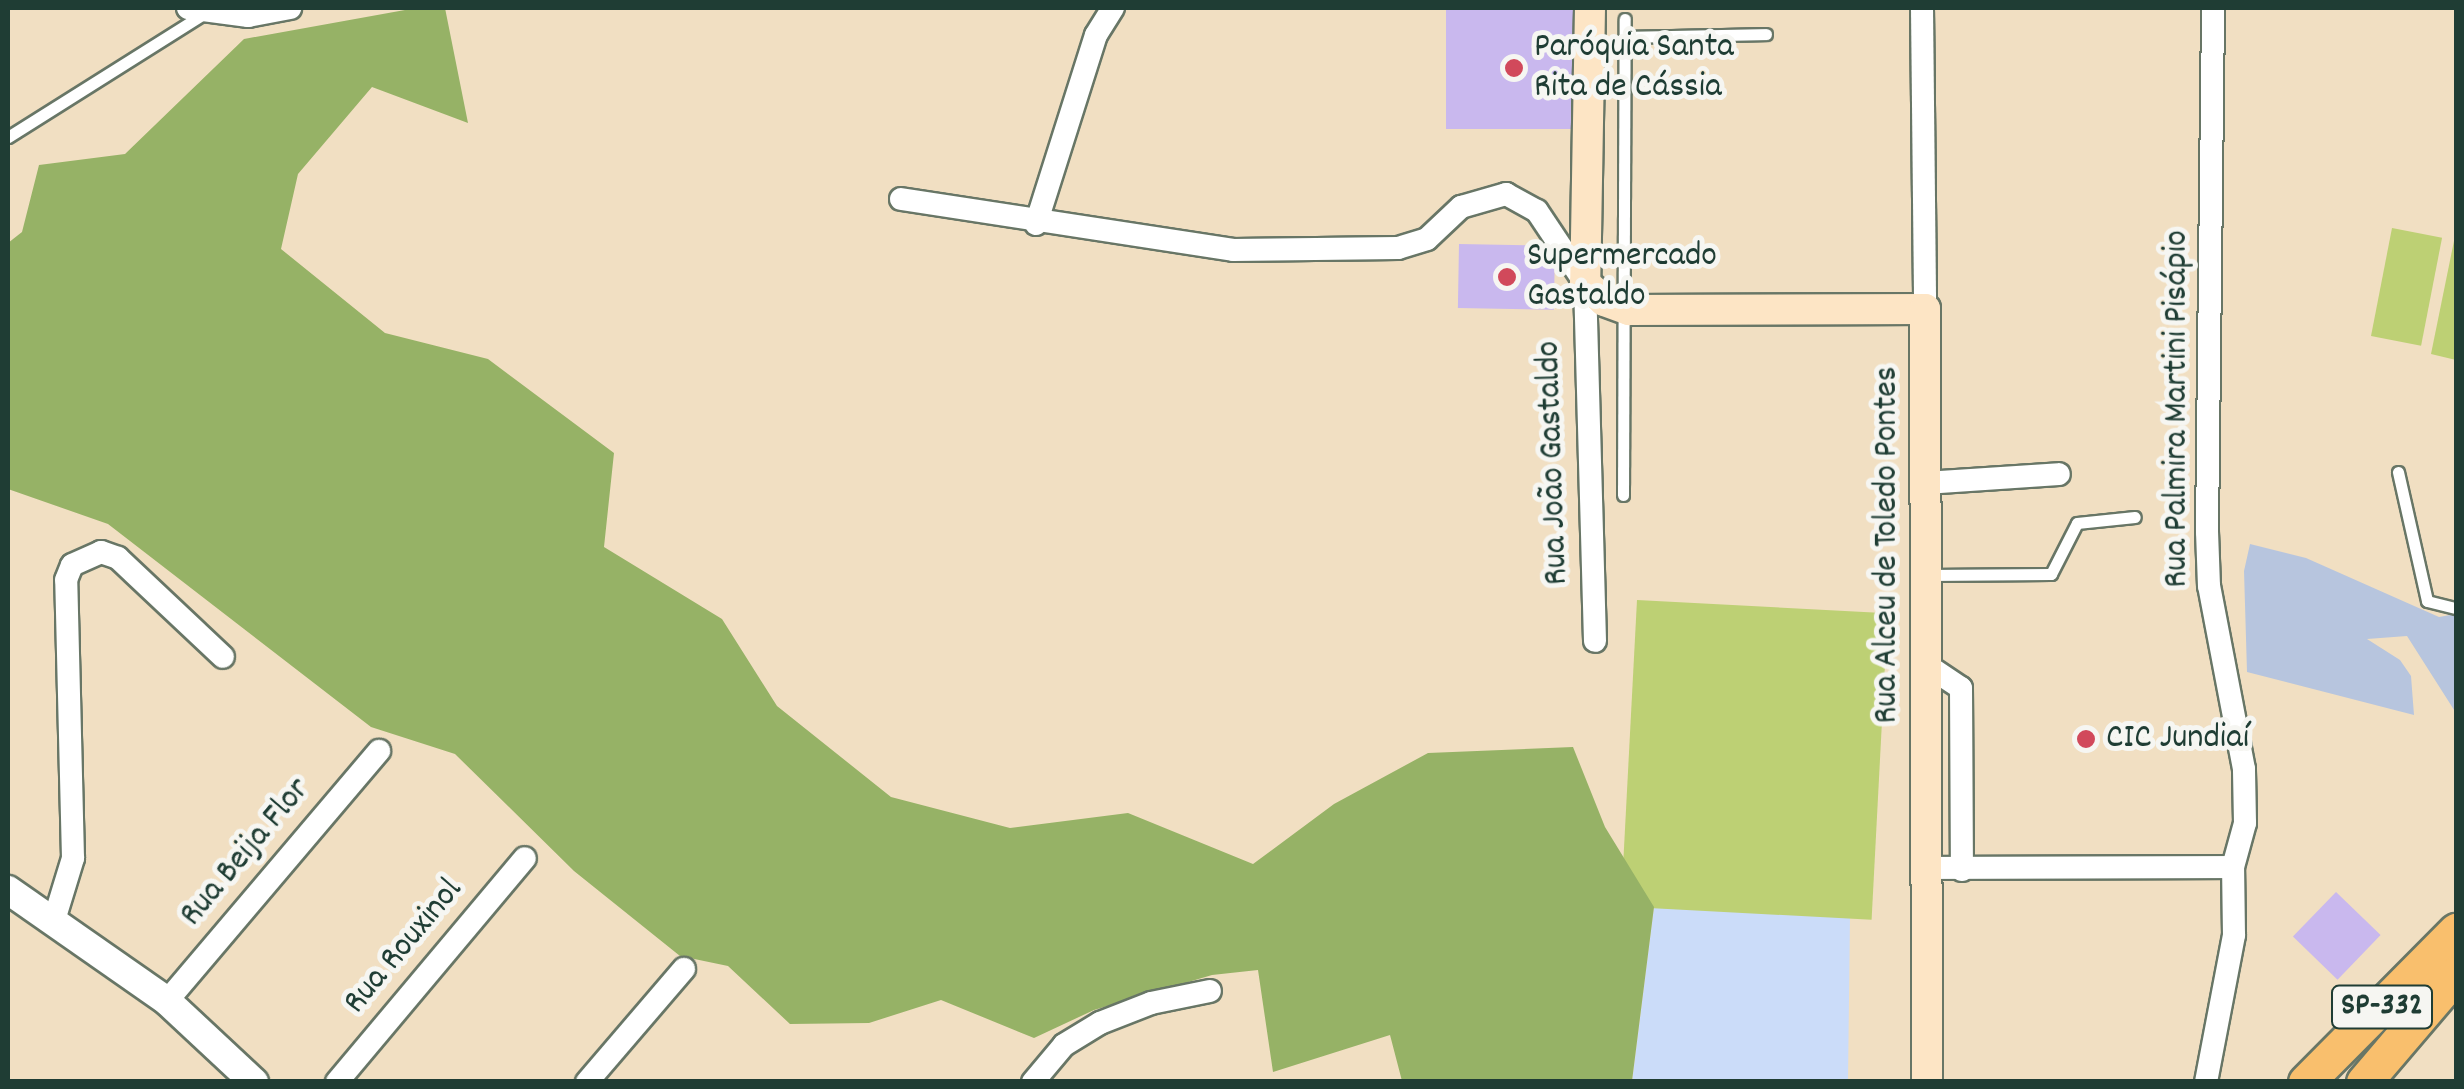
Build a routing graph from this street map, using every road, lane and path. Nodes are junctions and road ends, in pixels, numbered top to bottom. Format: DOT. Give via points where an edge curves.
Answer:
graph roads {
  1 [pos="290,8"];
  2 [pos="1113,8"];
  3 [pos="1590,8"];
  4 [pos="1922,8"];
  5 [pos="2213,8"];
  6 [pos="196,10"];
  7 [pos="1625,19"];
  8 [pos="1766,34"];
  9 [pos="1626,37"];
  10 [pos="8,137"];
  11 [pos="901,199"];
  12 [pos="1036,224"];
  13 [pos="1585,283"];
  14 [pos="1924,309"];
  15 [pos="1628,310"];
  16 [pos="2398,472"];
  17 [pos="2059,474"];
  18 [pos="1925,483"];
  19 [pos="1623,495"];
  20 [pos="2135,517"];
  21 [pos="1925,575"];
  22 [pos="2456,608"];
  23 [pos="1595,641"];
  24 [pos="222,657"];
  25 [pos="1926,664"];
  26 [pos="379,751"];
  27 [pos="525,858"];
  28 [pos="2233,866"];
  29 [pos="1926,868"];
  30 [pos="1962,870"];
  31 [pos="8,890"];
  32 [pos="55,917"];
  33 [pos="2456,931"];
  34 [pos="684,969"];
  35 [pos="2456,974"];
  36 [pos="1210,991"];
  37 [pos="167,1001"];
  38 [pos="254,1082"];
  39 [pos="337,1082"];
  40 [pos="587,1082"];
  41 [pos="1033,1082"];
  42 [pos="1927,1082"];
  43 [pos="2206,1082"];
  44 [pos="2306,1082"];
  45 [pos="2364,1082"];
  1 -- 6 [label="street" via="248,16"];
  2 -- 12 [label="street" via="1096,35"];
  3 -- 13 [label="main road"];
  4 -- 14 [label="street, Rua Alceu de Toledo Pontes"];
  5 -- 28 [label="street, Rua Palmira Martini Pisápio" via="2207,532 2210,586 2244,769 2245,823"];
  6 -- 10 [label="lane"];
  7 -- 9 [label="lane"];
  8 -- 9 [label="lane"];
  9 -- 15 [label="lane"];
  11 -- 12 [label="street"];
  12 -- 13 [label="street" via="1233,250 1398,248 1428,239 1461,207 1506,194 1537,211"];
  13 -- 15 [label="main road" via="1604,301"];
  13 -- 23 [label="street, Rua João Gastaldo"];
  14 -- 15 [label="main road"];
  14 -- 18 [label="main road, Rua Alceu de Toledo Pontes"];
  15 -- 19 [label="lane"];
  16 -- 22 [label="lane" via="2428,600"];
  17 -- 18 [label="street"];
  18 -- 21 [label="main road, Rua Alceu de Toledo Pontes"];
  20 -- 21 [label="lane" via="2078,522 2051,574"];
  21 -- 25 [label="main road, Rua Alceu de Toledo Pontes"];
  24 -- 32 [label="street" via="118,558 101,552 72,565 66,580 73,858"];
  25 -- 29 [label="main road, Rua Alceu de Toledo Pontes"];
  25 -- 30 [label="street" via="1961,688"];
  26 -- 37 [label="street, Rua Beija Flor"];
  27 -- 39 [label="street, Rua Rouxinol"];
  28 -- 30 [label="street"];
  28 -- 43 [label="street, Rua Palmira Martini Pisápio" via="2234,934"];
  29 -- 30 [label="street"];
  29 -- 42 [label="main road, Rua Alceu de Toledo Pontes"];
  31 -- 32 [label="street"];
  32 -- 37 [label="street"];
  33 -- 44 [label="main road, SP-332"];
  34 -- 40 [label="street"];
  35 -- 45 [label="main road, SP-332"];
  36 -- 41 [label="street" via="1150,1003 1100,1023 1064,1045"];
  37 -- 38 [label="street"];
}
